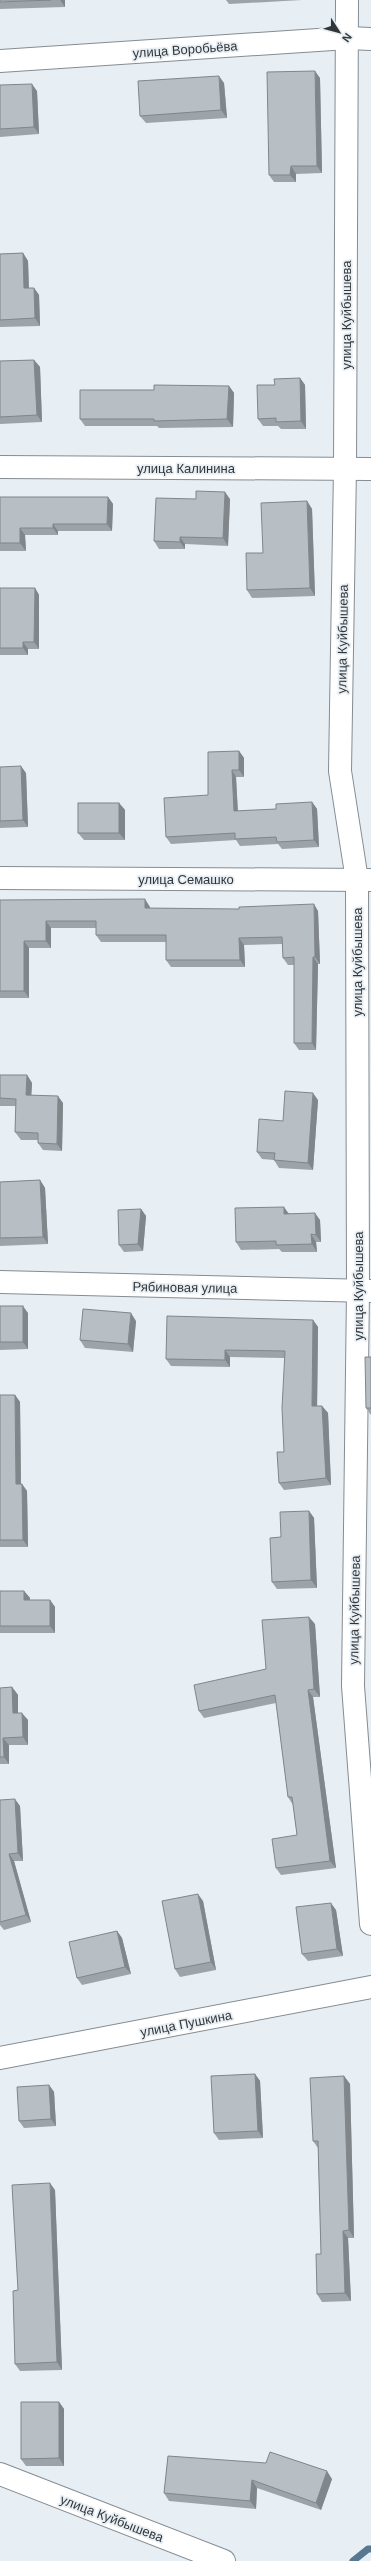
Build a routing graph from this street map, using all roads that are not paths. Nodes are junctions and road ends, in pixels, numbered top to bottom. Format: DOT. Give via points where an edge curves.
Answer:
graph roads {
  1 [pos="347,0"];
  2 [pos="348,38"];
  3 [pos="371,38"];
  4 [pos="0,61"];
  5 [pos="0,467"];
  6 [pos="345,468"];
  7 [pos="371,469"];
  8 [pos="0,878"];
  9 [pos="364,880"];
  10 [pos="0,1282"];
  11 [pos="364,1291"];
  12 [pos="371,1924"];
  13 [pos="371,1987"];
  14 [pos="0,2058"];
  15 [pos="0,2474"];
  16 [pos="224,2561"];
  1 -- 2 [label="street, улица Куйбышева"];
  2 -- 3 [label="street, улица Воробьёва"];
  2 -- 4 [label="street, улица Воробьёва"];
  2 -- 6 [label="street, улица Куйбышева"];
  5 -- 6 [label="street, улица Калинина"];
  6 -- 7 [label="street, улица Калинина"];
  6 -- 9 [label="street, улица Куйбышева" via="340,771"];
  8 -- 9 [label="street, улица Семашко"];
  9 -- 11 [label="street, улица Куйбышева"];
  10 -- 11 [label="street, Рябиновая улица"];
  11 -- 12 [label="street, улица Куйбышева" via="353,1686"];
  13 -- 14 [label="street, улица Пушкина"];
  15 -- 16 [label="street, улица Куйбышева"];
}
